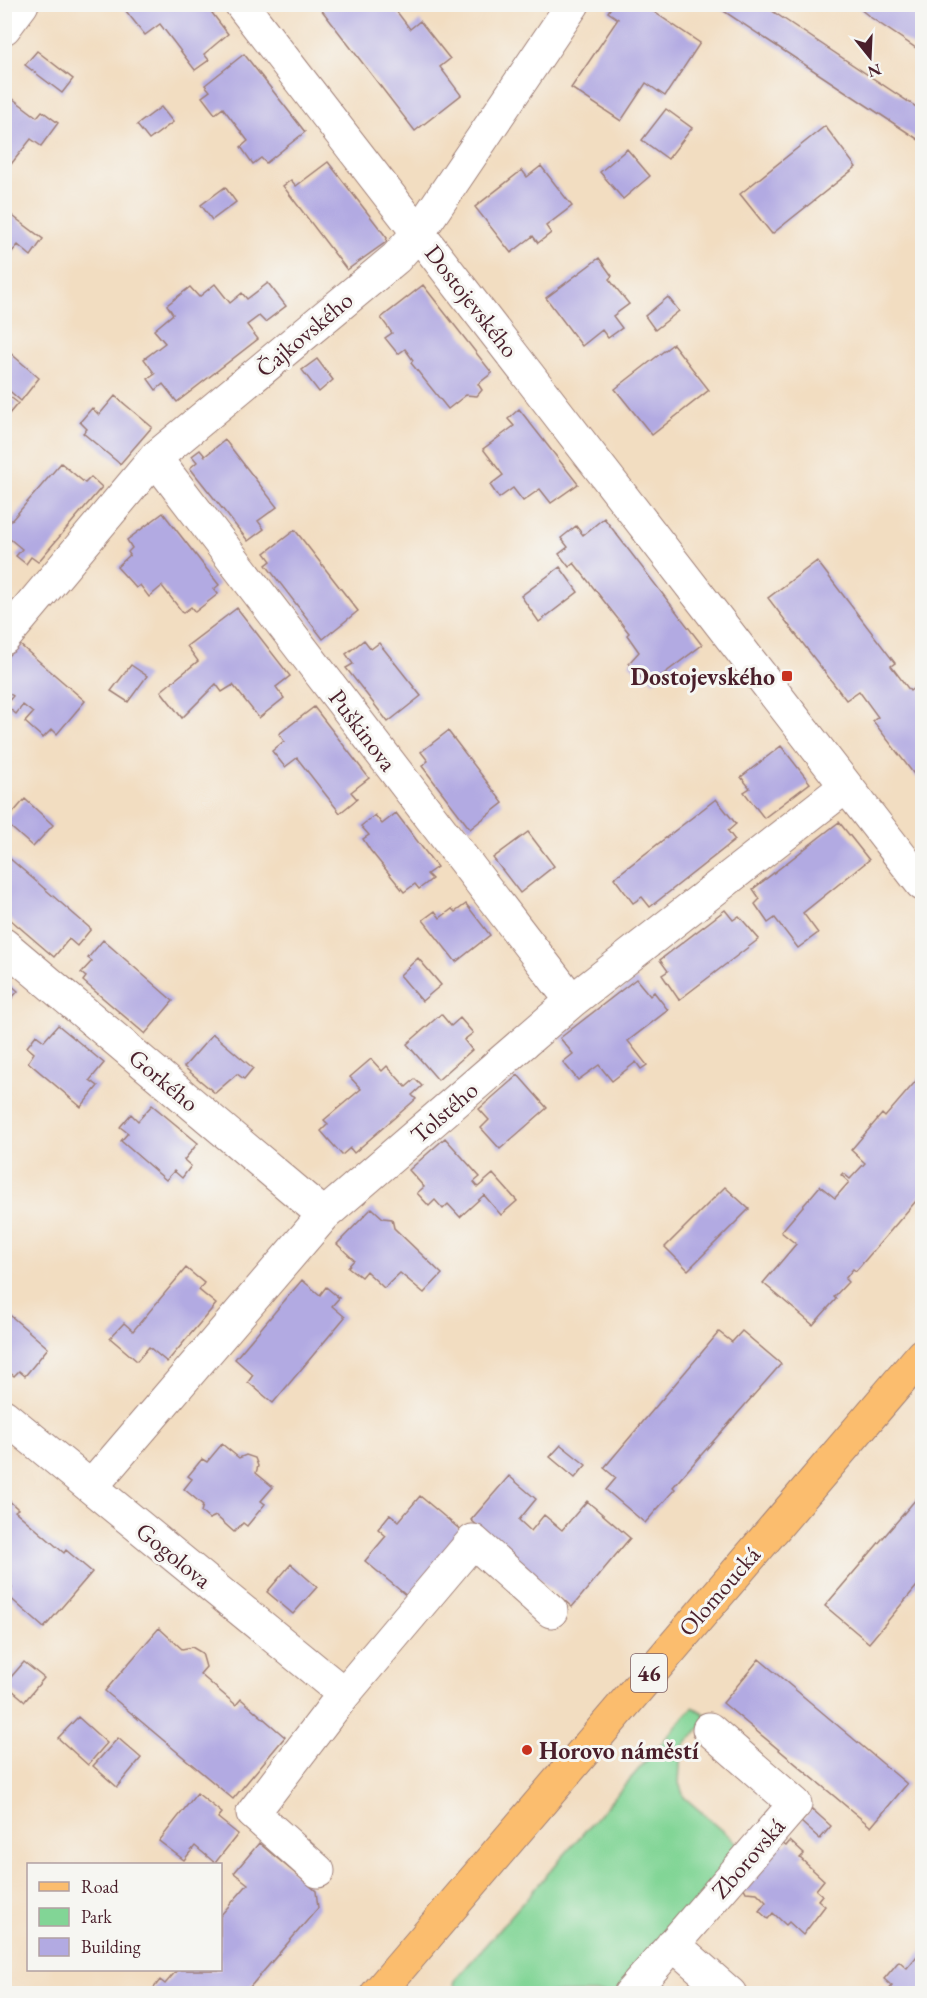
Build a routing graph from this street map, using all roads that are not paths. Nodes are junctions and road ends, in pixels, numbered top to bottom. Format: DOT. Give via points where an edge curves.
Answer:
graph roads {
  1 [pos="22,4"];
  2 [pos="241,4"];
  3 [pos="573,4"];
  4 [pos="4,28"];
  5 [pos="419,231"];
  6 [pos="155,458"];
  7 [pos="4,638"];
  8 [pos="845,787"];
  9 [pos="922,884"];
  10 [pos="4,945"];
  11 [pos="572,1001"];
  12 [pos="324,1215"];
  13 [pos="922,1355"];
  14 [pos="4,1416"];
  15 [pos="91,1487"];
  16 [pos="551,1611"];
  17 [pos="344,1694"];
  18 [pos="709,1729"];
  19 [pos="318,1871"];
  20 [pos="673,1944"];
  21 [pos="377,1994"];
  22 [pos="630,1994"];
  23 [pos="730,1994"];
  1 -- 4 [label="street"];
  2 -- 5 [label="street, Dostojevského"];
  3 -- 5 [label="street, Čajkovského"];
  5 -- 6 [label="street, Čajkovského" via="396,258"];
  5 -- 8 [label="street, Dostojevského"];
  6 -- 7 [label="street, Čajkovského"];
  6 -- 11 [label="street, Puškinova"];
  8 -- 9 [label="street, Dostojevského"];
  8 -- 11 [label="street, Tolstého"];
  10 -- 12 [label="street, Gorkého"];
  11 -- 12 [label="street, Tolstého"];
  12 -- 15 [label="street, Tolstého"];
  13 -- 21 [label="main road, Olomoucká / 46"];
  14 -- 15 [label="street, Gogolova"];
  15 -- 17 [label="street, Gogolova"];
  16 -- 17 [label="street" via="473,1541"];
  17 -- 19 [label="street" via="253,1814"];
  18 -- 20 [label="street, Zborovská" via="795,1804"];
  20 -- 22 [label="street, Zborovská"];
  20 -- 23 [label="street"];
}
